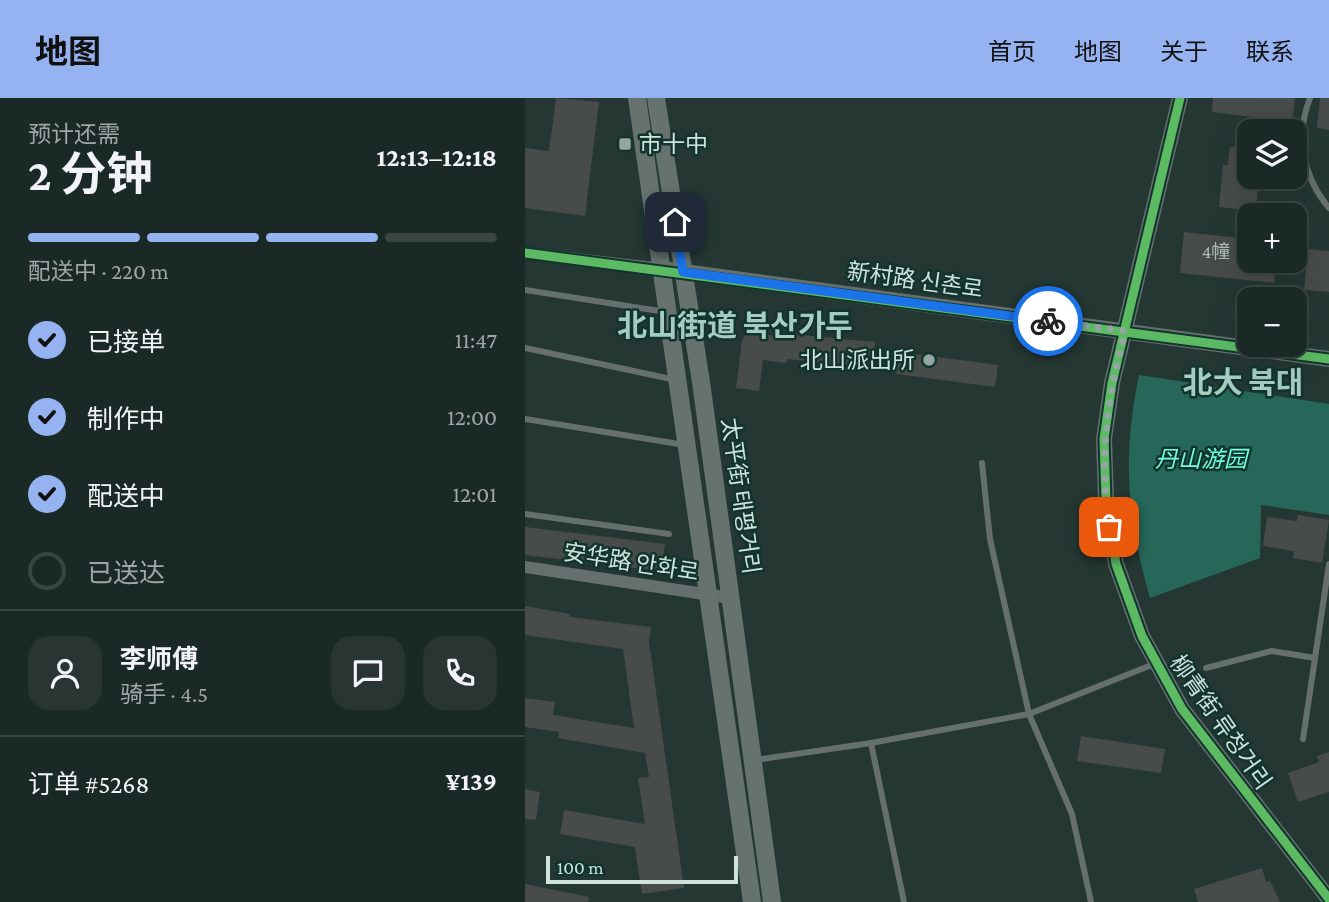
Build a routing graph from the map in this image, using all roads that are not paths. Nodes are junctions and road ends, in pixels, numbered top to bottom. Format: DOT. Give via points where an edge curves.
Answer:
graph roads {
  1 [pos="637,98"];
  2 [pos="656,98"];
  3 [pos="1179,98"];
  4 [pos="1310,98"];
  5 [pos="1329,208"];
  6 [pos="525,253"];
  7 [pos="662,269"];
  8 [pos="683,272"];
  9 [pos="525,290"];
  10 [pos="668,313"];
  11 [pos="1125,331"];
  12 [pos="525,348"];
  13 [pos="1329,359"];
  14 [pos="678,380"];
  15 [pos="525,419"];
  16 [pos="687,445"];
  17 [pos="982,463"];
  18 [pos="525,514"];
  19 [pos="669,534"];
  20 [pos="1329,564"];
  21 [pos="525,567"];
  22 [pos="709,596"];
  23 [pos="731,598"];
  24 [pos="1315,658"];
  25 [pos="1155,664"];
  26 [pos="1206,668"];
  27 [pos="1029,714"];
  28 [pos="1303,739"];
  29 [pos="871,743"];
  30 [pos="753,761"];
  31 [pos="1329,899"];
  32 [pos="752,902"];
  33 [pos="772,902"];
  34 [pos="904,902"];
  35 [pos="1090,902"];
  1 -- 7 [label="main road, 太平街 태평거리"];
  2 -- 8 [label="main road, 太平街 태평거리"];
  3 -- 11 [label="street, 柳青街 류청거리"];
  4 -- 5 [label="lane" via="1303,123 1303,156 1317,193"];
  6 -- 7 [label="street"];
  7 -- 8 [label="street, 新村路 신촌로"];
  7 -- 10 [label="main road, 太平街 태평거리"];
  8 -- 11 [label="street, 新村路 신촌로"];
  8 -- 23 [label="main road, 太平街 태평거리"];
  9 -- 10 [label="lane"];
  10 -- 14 [label="main road, 太平街 태평거리"];
  11 -- 13 [label="street, 新村路 신촌로"];
  11 -- 25 [label="street, 柳青街 류청거리" via="1104,439 1106,500 1116,564"];
  12 -- 14 [label="lane"];
  14 -- 16 [label="main road, 太平街 태평거리"];
  15 -- 16 [label="lane"];
  16 -- 22 [label="main road, 太平街 태평거리"];
  17 -- 27 [label="lane" via="990,539"];
  18 -- 19 [label="lane"];
  20 -- 24 [label="lane"];
  21 -- 22 [label="street, 安华路 안화로"];
  22 -- 23 [label="street, 安华路 안화로"];
  22 -- 32 [label="main road, 太平街 태평거리"];
  23 -- 30 [label="main road, 太平街 태평거리"];
  24 -- 26 [label="lane" via="1272,651"];
  24 -- 28 [label="lane"];
  25 -- 27 [label="lane"];
  25 -- 31 [label="street, 柳青街 류청거리" via="1182,709"];
  27 -- 29 [label="lane"];
  27 -- 35 [label="lane" via="1072,814"];
  29 -- 30 [label="lane"];
  29 -- 34 [label="lane"];
  30 -- 33 [label="main road, 太平街 태평거리"];
}
